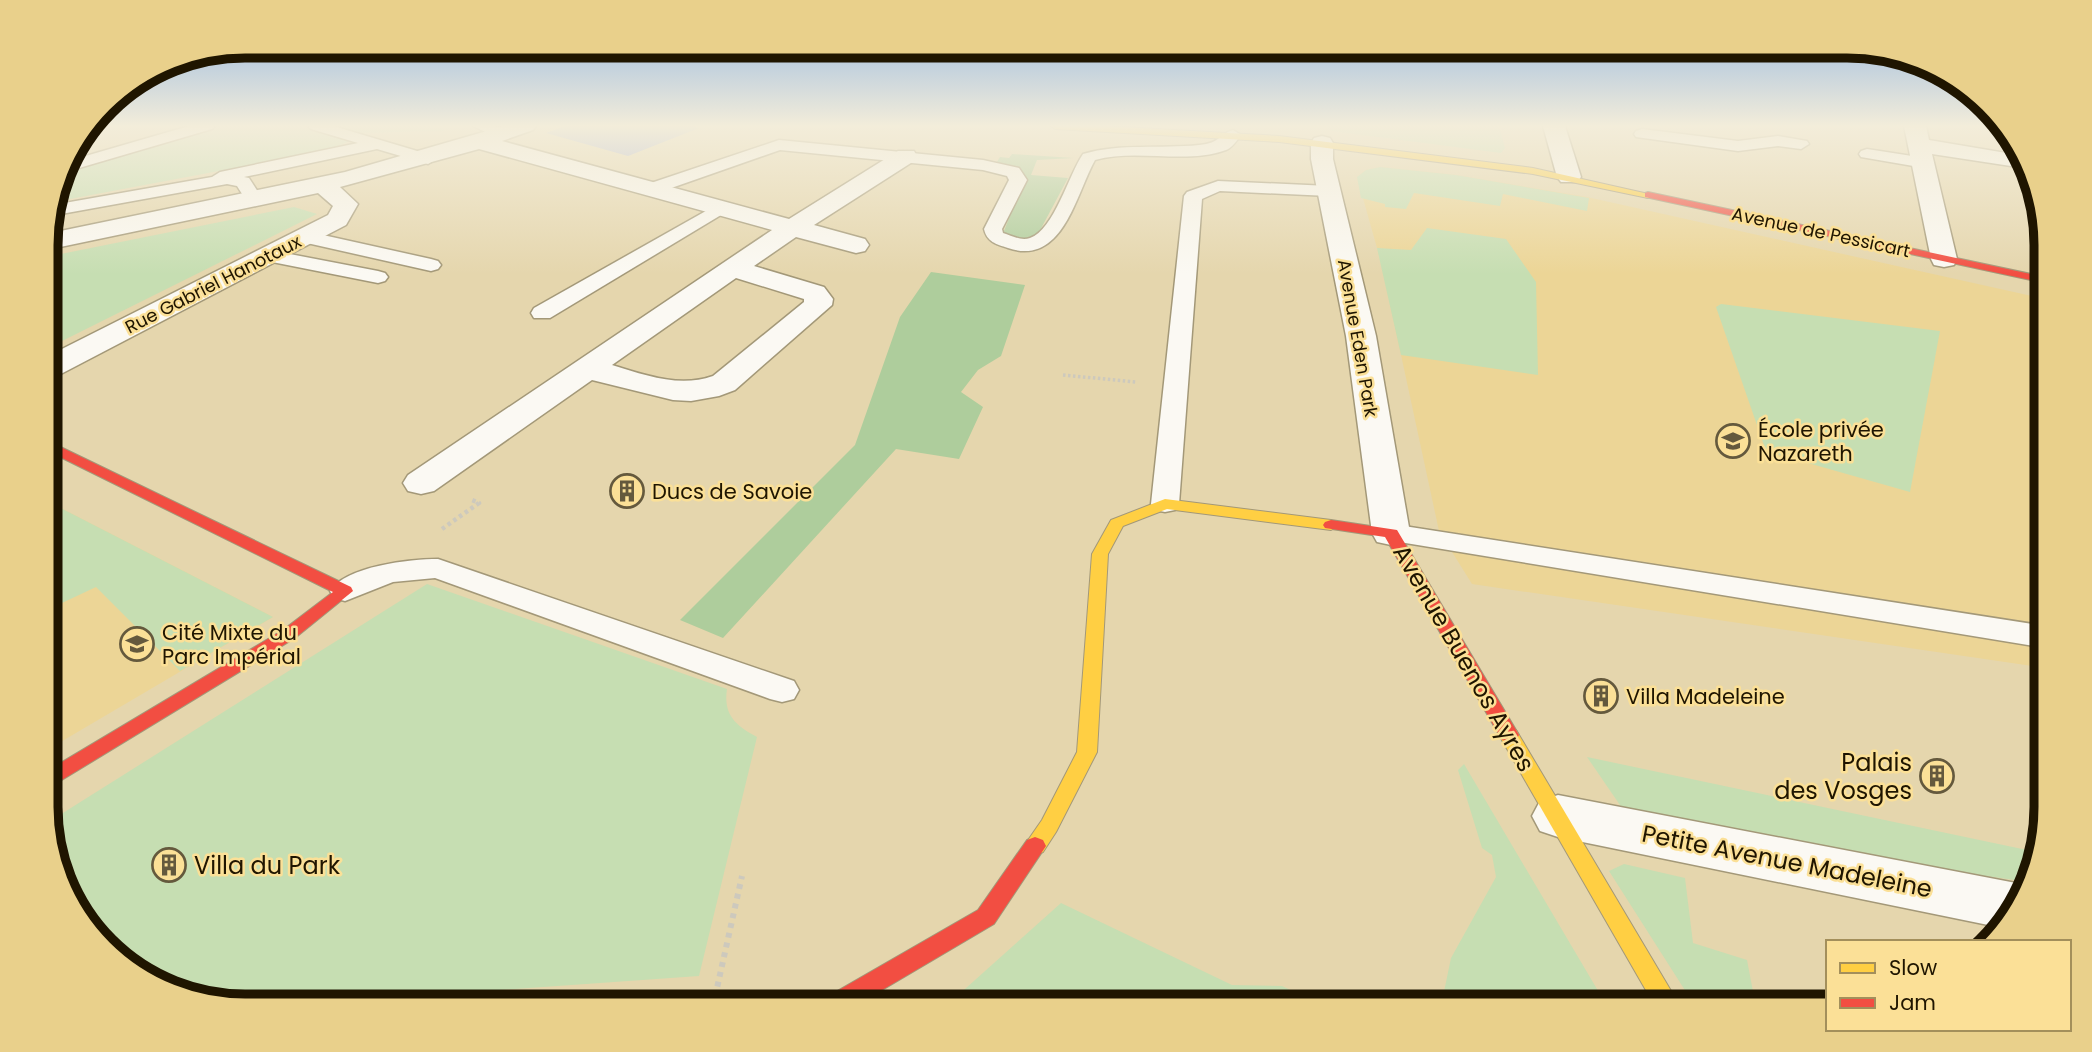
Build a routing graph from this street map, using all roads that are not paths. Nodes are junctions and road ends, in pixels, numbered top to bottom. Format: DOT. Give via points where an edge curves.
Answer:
graph roads {
  1 [pos="224,175"];
  2 [pos="366,175"];
  3 [pos="610,175"];
  4 [pos="691,175"];
  5 [pos="876,175"];
  6 [pos="1015,175"];
  7 [pos="1081,175"];
  8 [pos="1326,175"];
  9 [pos="1557,175"];
  10 [pos="1926,175"];
  11 [pos="1569,177"];
  12 [pos="210,181"];
  13 [pos="324,186"];
  14 [pos="651,189"];
  15 [pos="1329,191"];
  16 [pos="255,201"];
  17 [pos="720,208"];
  18 [pos="61,209"];
  19 [pos="793,228"];
  20 [pos="305,237"];
  21 [pos="58,240"];
  22 [pos="856,245"];
  23 [pos="269,256"];
  24 [pos="1944,259"];
  25 [pos="431,265"];
  26 [pos="733,268"];
  27 [pos="378,277"];
  28 [pos="2034,278"];
  29 [pos="542,313"];
  30 [pos="58,363"];
  31 [pos="587,368"];
  32 [pos="58,450"];
  33 [pos="421,483"];
  34 [pos="1165,504"];
  35 [pos="1391,533"];
  36 [pos="345,591"];
  37 [pos="2034,635"];
  38 [pos="782,690"];
  39 [pos="58,774"];
  40 [pos="1558,816"];
  41 [pos="2006,905"];
  42 [pos="854,994"];
  43 [pos="1661,994"];
  1 -- 12 [label="lane"];
  2 -- 13 [label="street"];
  3 -- 14 [label="street"];
  4 -- 14 [label="lane"];
  5 -- 19 [label="street"];
  6 -- 7 [label="lane" via="1018,180 993,229 1004,241 1028,244 1055,230"];
  8 -- 15 [label="street, Avenue Eden Park"];
  9 -- 11 [label="street, Avenue de Pessicart"];
  10 -- 24 [label="street"];
  11 -- 24 [label="street, Avenue de Pessicart"];
  12 -- 16 [label="lane" via="243,182"];
  12 -- 18 [label="lane"];
  13 -- 16 [label="street"];
  13 -- 20 [label="street, Rue Gabriel Hanotaux" via="346,204 343,213"];
  14 -- 17 [label="street"];
  15 -- 34 [label="lane" via="1219,187 1193,196"];
  15 -- 35 [label="street, Avenue Eden Park" via="1361,336"];
  16 -- 21 [label="street"];
  17 -- 19 [label="street"];
  17 -- 29 [label="lane"];
  19 -- 22 [label="street"];
  19 -- 26 [label="street"];
  20 -- 23 [label="street, Rue Gabriel Hanotaux"];
  20 -- 25 [label="lane"];
  23 -- 27 [label="lane"];
  23 -- 30 [label="street, Rue Gabriel Hanotaux"];
  24 -- 28 [label="street, Avenue de Pessicart"];
  26 -- 31 [label="street"];
  26 -- 31 [label="street" via="814,293 818,305 724,383 710,389 676,392"];
  31 -- 33 [label="street"];
  32 -- 36 [label="street"];
  34 -- 35 [label="street, Avenue Buenos Ayres"];
  34 -- 42 [label="street, Avenue Buenos Ayres" via="1117,523 1100,554 1087,752 1049,826 986,917"];
  35 -- 37 [label="lane"];
  35 -- 40 [label="street, Avenue Buenos Ayres"];
  36 -- 38 [label="lane" via="373,576 404,568 438,568"];
  36 -- 39 [label="street" via="289,634"];
  40 -- 41 [label="street, Petite Avenue Madeleine"];
  40 -- 43 [label="street, Avenue Buenos Ayres"];
}
